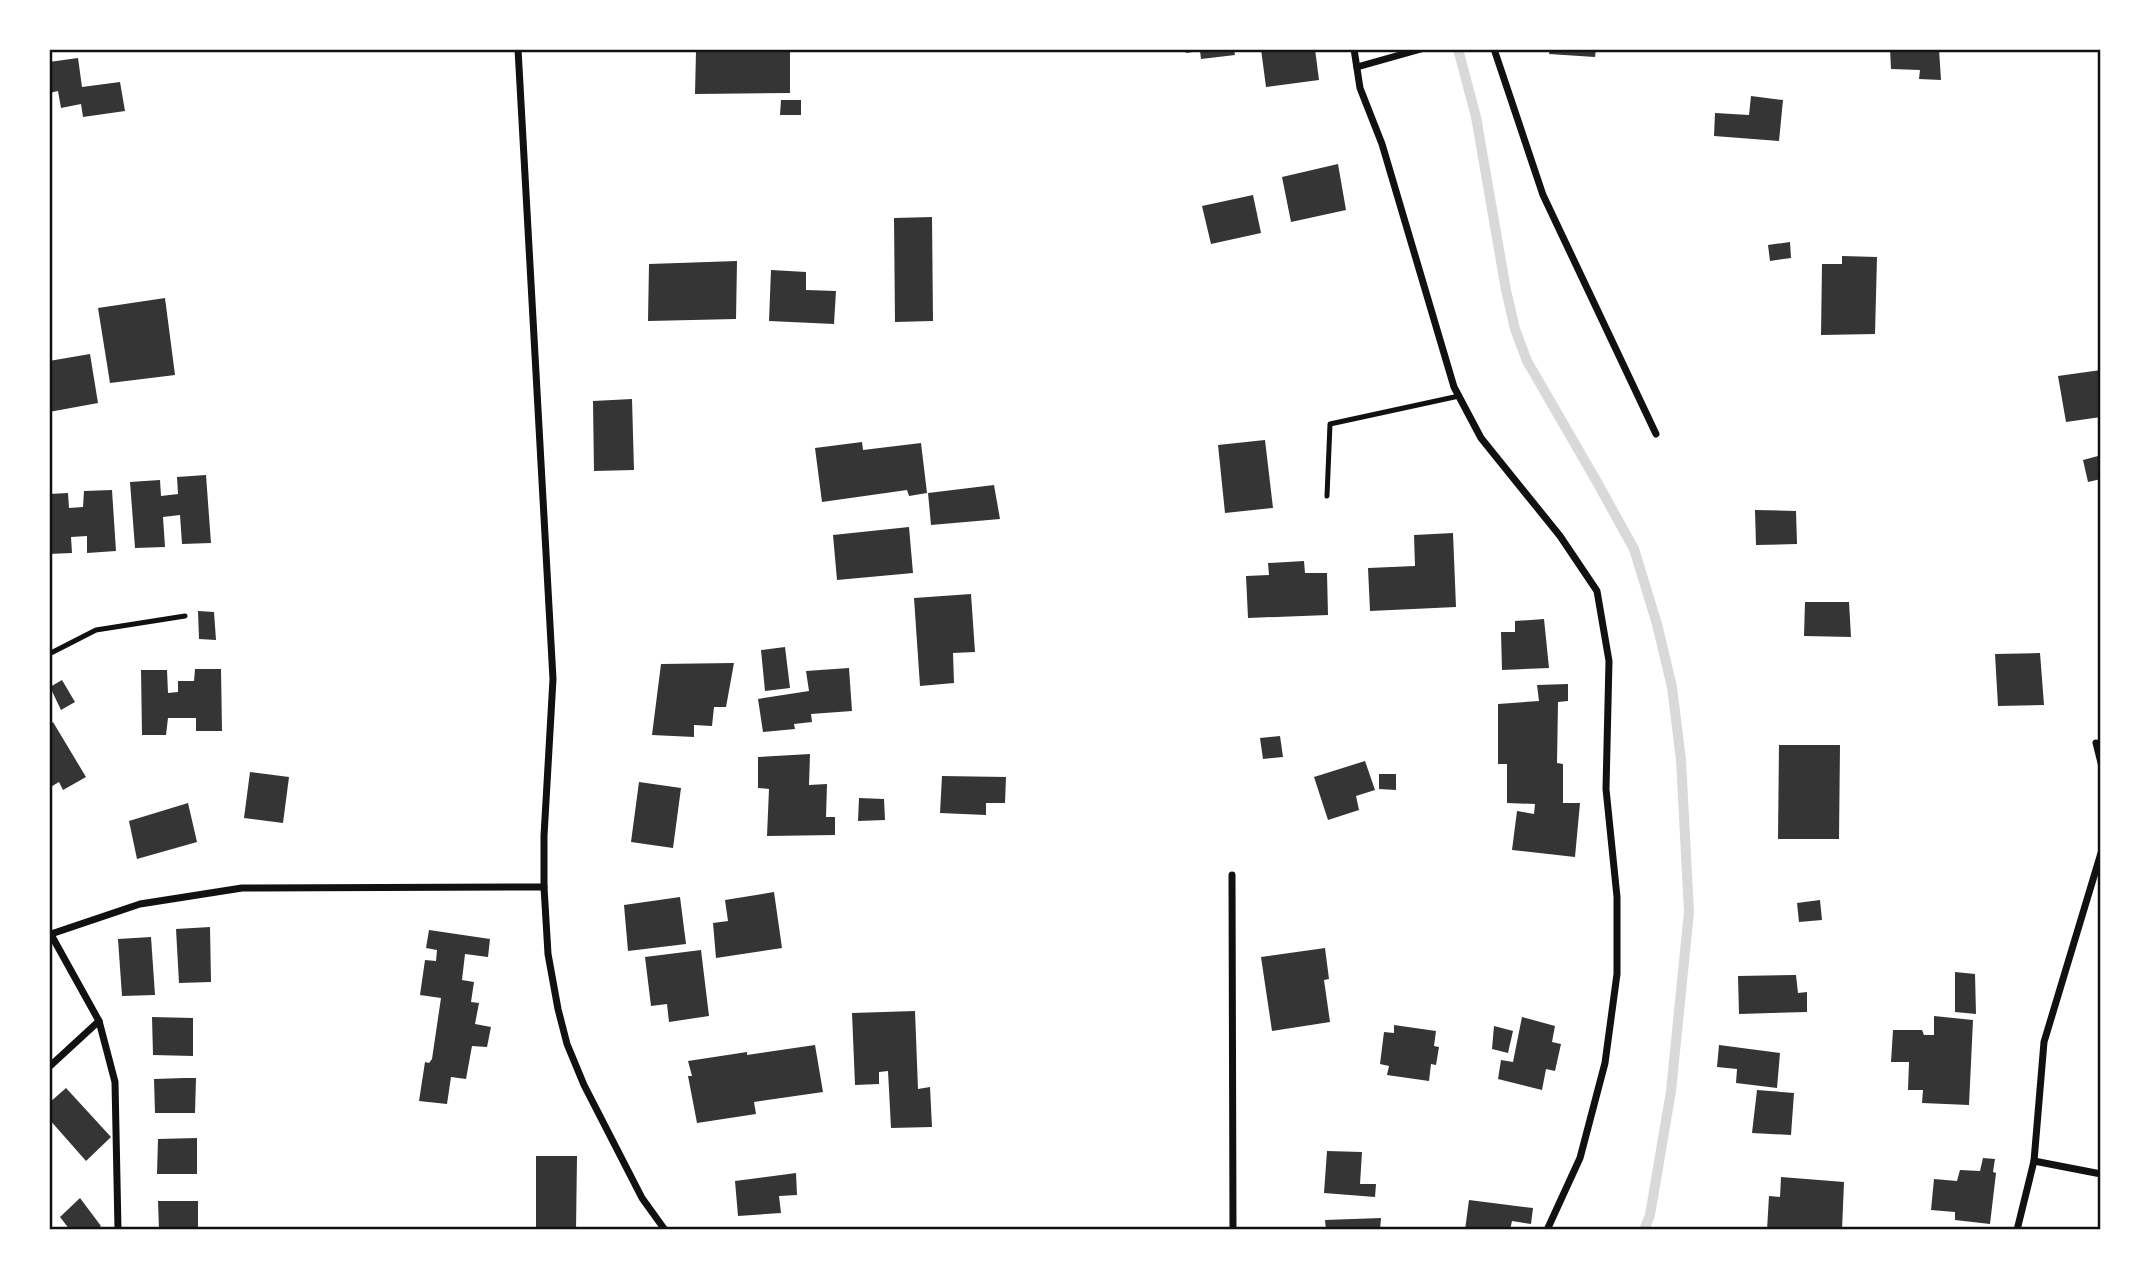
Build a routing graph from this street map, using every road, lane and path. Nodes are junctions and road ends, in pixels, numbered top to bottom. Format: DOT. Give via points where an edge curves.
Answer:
graph roads {
  1 [pos="519,49"];
  2 [pos="1354,49"];
  3 [pos="1421,49"];
  4 [pos="1494,49"];
  5 [pos="1357,67"];
  6 [pos="1459,396"];
  7 [pos="1656,434"];
  8 [pos="1327,496"];
  9 [pos="185,616"];
  10 [pos="49,654"];
  11 [pos="2096,744"];
  12 [pos="2101,763"];
  13 [pos="2101,853"];
  14 [pos="1232,876"];
  15 [pos="544,887"];
  16 [pos="50,932"];
  17 [pos="99,1021"];
  18 [pos="49,1067"];
  19 [pos="2034,1161"];
  20 [pos="2101,1174"];
  21 [pos="118,1230"];
  22 [pos="666,1230"];
  23 [pos="1233,1230"];
  24 [pos="1547,1230"];
  25 [pos="2017,1230"];
  1 -- 15 [label="street" via="553,679"];
  2 -- 5 [label="street"];
  3 -- 5 [label="street"];
  4 -- 7 [label="street" via="1543,195"];
  5 -- 6 [label="street"];
  6 -- 8 [label="lane" via="1331,424"];
  6 -- 24 [label="street" via="1480,439 1560,536 1597,591 1609,661 1606,789 1617,897 1617,974 1605,1063 1580,1158"];
  9 -- 10 [label="lane" via="96,630"];
  11 -- 12 [label="street"];
  13 -- 19 [label="street" via="2044,1042"];
  14 -- 23 [label="street"];
  15 -- 16 [label="street" via="242,888 140,904"];
  15 -- 22 [label="street" via="548,954 567,1044 642,1198"];
  16 -- 17 [label="street"];
  17 -- 18 [label="street"];
  17 -- 21 [label="street" via="115,1082"];
  19 -- 20 [label="street"];
  19 -- 25 [label="street"];
}
